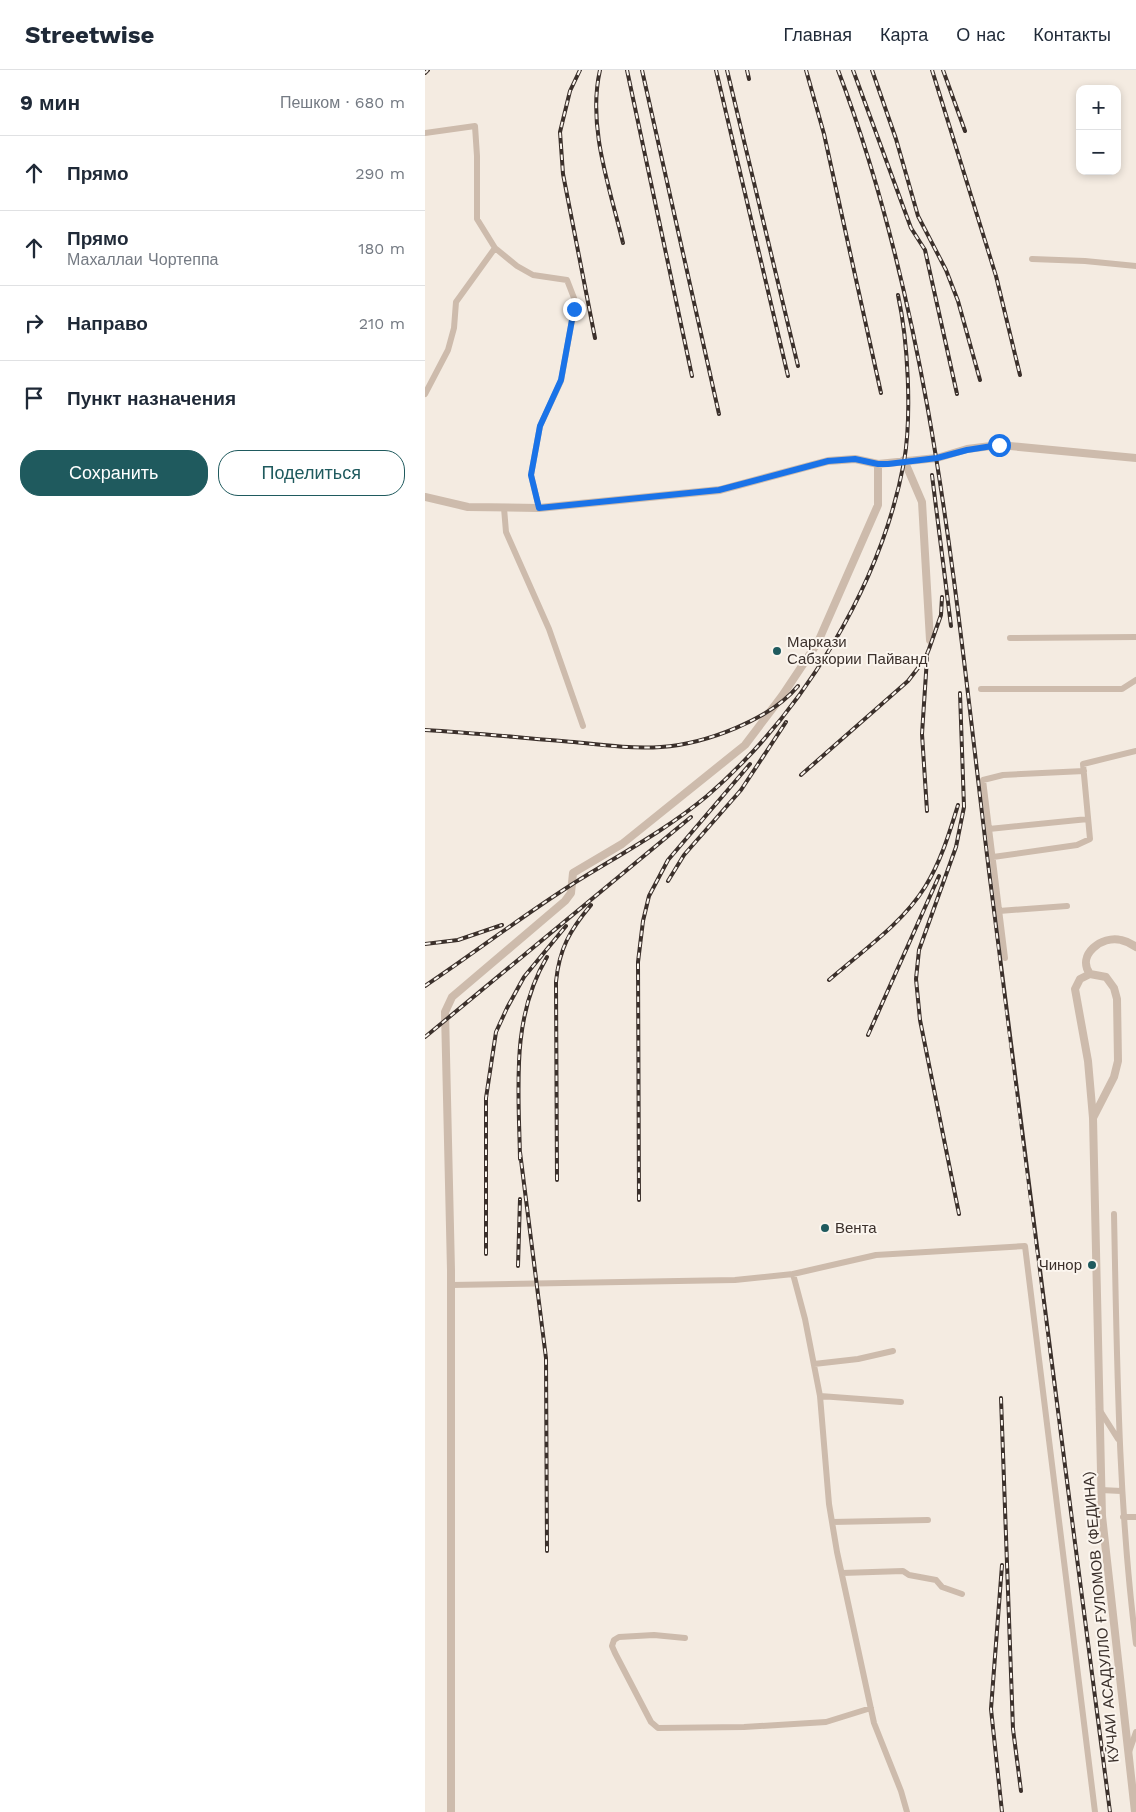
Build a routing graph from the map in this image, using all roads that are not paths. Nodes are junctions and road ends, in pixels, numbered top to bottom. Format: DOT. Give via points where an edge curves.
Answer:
graph roads {
  1 [pos="425,133"];
  2 [pos="495,248"];
  3 [pos="1032,259"];
  4 [pos="1136,266"];
  5 [pos="425,394"];
  6 [pos="1136,458"];
  7 [pos="904,460"];
  8 [pos="878,464"];
  9 [pos="425,497"];
  10 [pos="504,508"];
  11 [pos="539,508"];
  12 [pos="1136,637"];
  13 [pos="1010,638"];
  14 [pos="930,640"];
  15 [pos="1136,680"];
  16 [pos="981,689"];
  17 [pos="583,726"];
  18 [pos="1136,751"];
  19 [pos="1084,771"];
  20 [pos="1088,819"];
  21 [pos="989,829"];
  22 [pos="993,857"];
  23 [pos="1067,906"];
  24 [pos="999,911"];
  25 [pos="1136,947"];
  26 [pos="1005,958"];
  27 [pos="1090,974"];
  28 [pos="1093,1118"];
  29 [pos="1114,1214"];
  30 [pos="793,1274"];
  31 [pos="451,1285"];
  32 [pos="893,1351"];
  33 [pos="814,1364"];
  34 [pos="819,1396"];
  35 [pos="901,1402"];
  36 [pos="1098,1408"];
  37 [pos="1119,1440"];
  38 [pos="1101,1490"];
  39 [pos="1121,1491"];
  40 [pos="1123,1517"];
  41 [pos="1136,1517"];
  42 [pos="928,1520"];
  43 [pos="832,1522"];
  44 [pos="842,1573"];
  45 [pos="962,1594"];
  46 [pos="685,1638"];
  47 [pos="1136,1644"];
  48 [pos="871,1708"];
  49 [pos="1136,1732"];
  50 [pos="1128,1756"];
  51 [pos="1134,1795"];
  52 [pos="451,1812"];
  53 [pos="907,1812"];
  54 [pos="1095,1812"];
  55 [pos="1135,1812"];
  1 -- 2 [label="street" via="475,126 477,219"];
  2 -- 5 [label="street" via="456,302 448,350"];
  2 -- 11 [label="street" via="533,275 567,280 574,298 561,380 540,426 531,475"];
  3 -- 4 [label="street"];
  6 -- 7 [label="street" via="999,445 937,458"];
  7 -- 8 [label="street"];
  7 -- 14 [label="street" via="922,502"];
  8 -- 11 [label="street" via="855,459 828,461 719,490"];
  8 -- 31 [label="street" via="878,505 818,642 745,745 622,844 579,867 573,873 571,893 565,901 452,997 445,1012"];
  9 -- 10 [label="street" via="469,507"];
  10 -- 11 [label="street"];
  10 -- 17 [label="street" via="506,532 549,629"];
  12 -- 13 [label="street"];
  15 -- 16 [label="street" via="1122,689"];
  18 -- 19 [label="street" via="1083,764"];
  19 -- 20 [label="street"];
  19 -- 21 [label="street" via="1003,775 983,780"];
  20 -- 21 [label="street"];
  20 -- 22 [label="street" via="1090,839 1077,845"];
  21 -- 22 [label="street"];
  22 -- 24 [label="street"];
  23 -- 24 [label="street"];
  24 -- 26 [label="street"];
  25 -- 27 [label="street" via="1114,939 1096,946 1085,961"];
  27 -- 28 [label="street, КӮЧАИ АСАДУЛЛО ҒУЛОМОВ (ФЕДИНА)" via="1080,979 1075,988 1088,1061"];
  27 -- 28 [label="street, КӮЧАИ АСАДУЛЛО ҒУЛОМОВ (ФЕДИНА)" via="1106,977 1117,998 1118,1061 1114,1077"];
  28 -- 36 [label="street, КӮЧАИ АСАДУЛЛО ҒУЛОМОВ (ФЕДИНА)"];
  29 -- 37 [label="street"];
  30 -- 31 [label="street" via="735,1280"];
  30 -- 33 [label="street"];
  30 -- 54 [label="street, КӮЧАИ АСАДУЛЛО ҒУЛОМОВ (ФЕДИНА)" via="876,1255 1025,1246"];
  31 -- 52 [label="street"];
  32 -- 33 [label="street"];
  33 -- 34 [label="street"];
  34 -- 35 [label="street"];
  34 -- 43 [label="street"];
  36 -- 37 [label="street"];
  36 -- 38 [label="street, КӮЧАИ АСАДУЛЛО ҒУЛОМОВ (ФЕДИНА)"];
  37 -- 39 [label="street"];
  38 -- 39 [label="street"];
  38 -- 50 [label="street, КӮЧАИ АСАДУЛЛО ҒУЛОМОВ (ФЕДИНА)"];
  39 -- 40 [label="street"];
  40 -- 41 [label="street, КӮЧАИ АСАДУЛЛО ҒУЛОМОВ (ФЕДИНА)"];
  40 -- 47 [label="street"];
  42 -- 43 [label="street"];
  43 -- 44 [label="street"];
  44 -- 45 [label="street" via="903,1571 936,1580 942,1587"];
  44 -- 48 [label="street"];
  46 -- 48 [label="street" via="654,1635 619,1637 612,1646 651,1722 658,1728 734,1728 826,1722"];
  48 -- 53 [label="street" via="879,1740"];
  49 -- 50 [label="street"];
  50 -- 51 [label="street, КӮЧАИ АСАДУЛЛО ҒУЛОМОВ (ФЕДИНА)"];
  51 -- 55 [label="street, КӮЧАИ АСАДУЛЛО ҒУЛОМОВ (ФЕДИНА)"];
}
